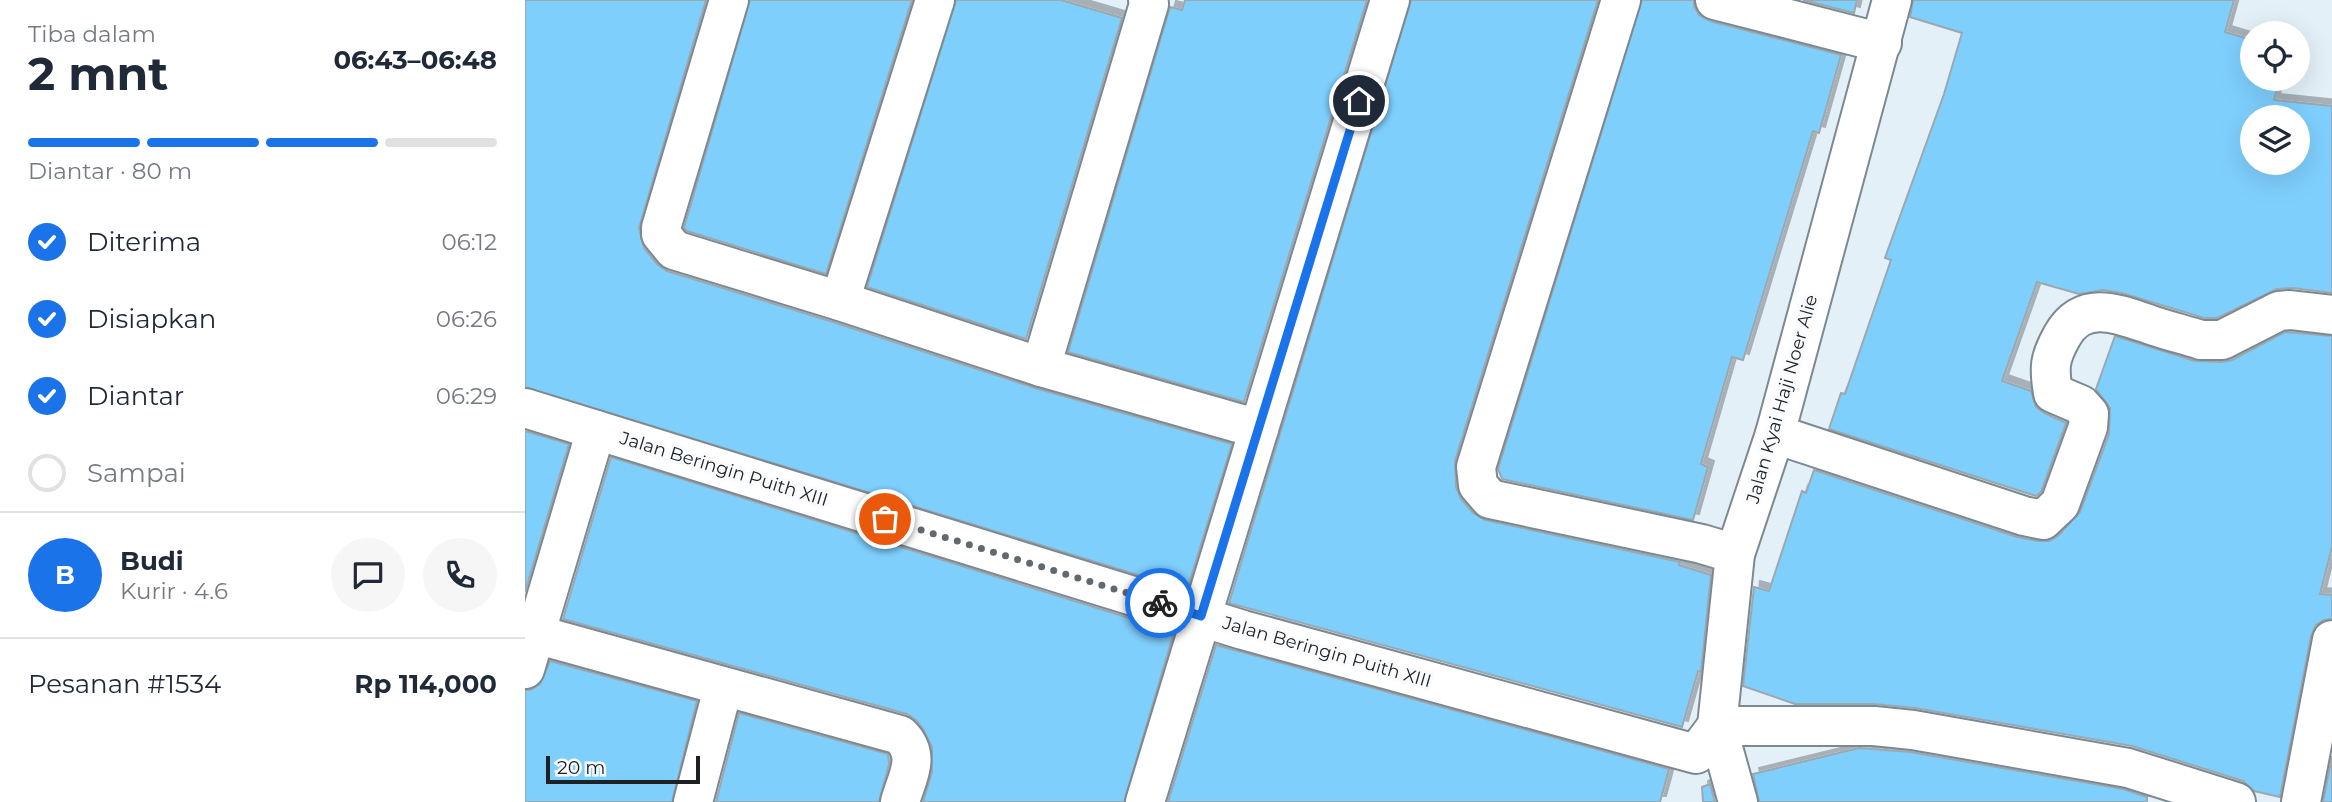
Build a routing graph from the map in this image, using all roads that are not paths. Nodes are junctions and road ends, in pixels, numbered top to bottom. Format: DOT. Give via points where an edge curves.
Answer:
graph roads {
  1 [pos="729,0"];
  2 [pos="936,0"];
  3 [pos="1148,0"];
  4 [pos="1390,0"];
  5 [pos="1621,0"];
  6 [pos="1715,0"];
  7 [pos="1892,0"];
  8 [pos="1882,44"];
  9 [pos="841,301"];
  10 [pos="2332,316"];
  11 [pos="1041,367"];
  12 [pos="525,408"];
  13 [pos="1259,429"];
  14 [pos="596,430"];
  15 [pos="1775,434"];
  16 [pos="1735,554"];
  17 [pos="1201,616"];
  18 [pos="2332,639"];
  19 [pos="530,651"];
  20 [pos="723,688"];
  21 [pos="1717,726"];
  22 [pos="693,802"];
  23 [pos="899,802"];
  24 [pos="1145,802"];
  25 [pos="1738,802"];
  26 [pos="2236,802"];
  27 [pos="2301,802"];
  1 -- 9 [label="street" via="661,234 674,250"];
  2 -- 9 [label="street"];
  3 -- 11 [label="street"];
  4 -- 13 [label="street"];
  5 -- 16 [label="street" via="1476,467 1478,485 1490,499"];
  6 -- 8 [label="street"];
  7 -- 8 [label="street, Jalan Kyai Haji Noer Alie"];
  8 -- 15 [label="street, Jalan Kyai Haji Noer Alie"];
  9 -- 11 [label="street"];
  10 -- 15 [label="street" via="2279,311 2212,342 2110,312 2088,313 2078,319 2065,331 2050,367 2053,393 2081,405 2089,414 2088,427 2060,504 2043,520"];
  11 -- 13 [label="street"];
  12 -- 14 [label="street, Jalan Beringin Puith XIII"];
  13 -- 17 [label="street"];
  14 -- 17 [label="street, Jalan Beringin Puith XIII"];
  14 -- 19 [label="street"];
  15 -- 16 [label="street, Jalan Kyai Haji Noer Alie"];
  16 -- 21 [label="street, Jalan Kyai Haji Noer Alie"];
  17 -- 21 [label="street, Jalan Beringin Puith XIII" via="1696,754"];
  17 -- 24 [label="street"];
  18 -- 27 [label="street"];
  19 -- 20 [label="street"];
  20 -- 22 [label="street"];
  20 -- 23 [label="street" via="900,735 913,758"];
  21 -- 25 [label="street, Jalan Kyai Haji Noer Alie"];
  21 -- 26 [label="street" via="1913,730 2121,767"];
}
